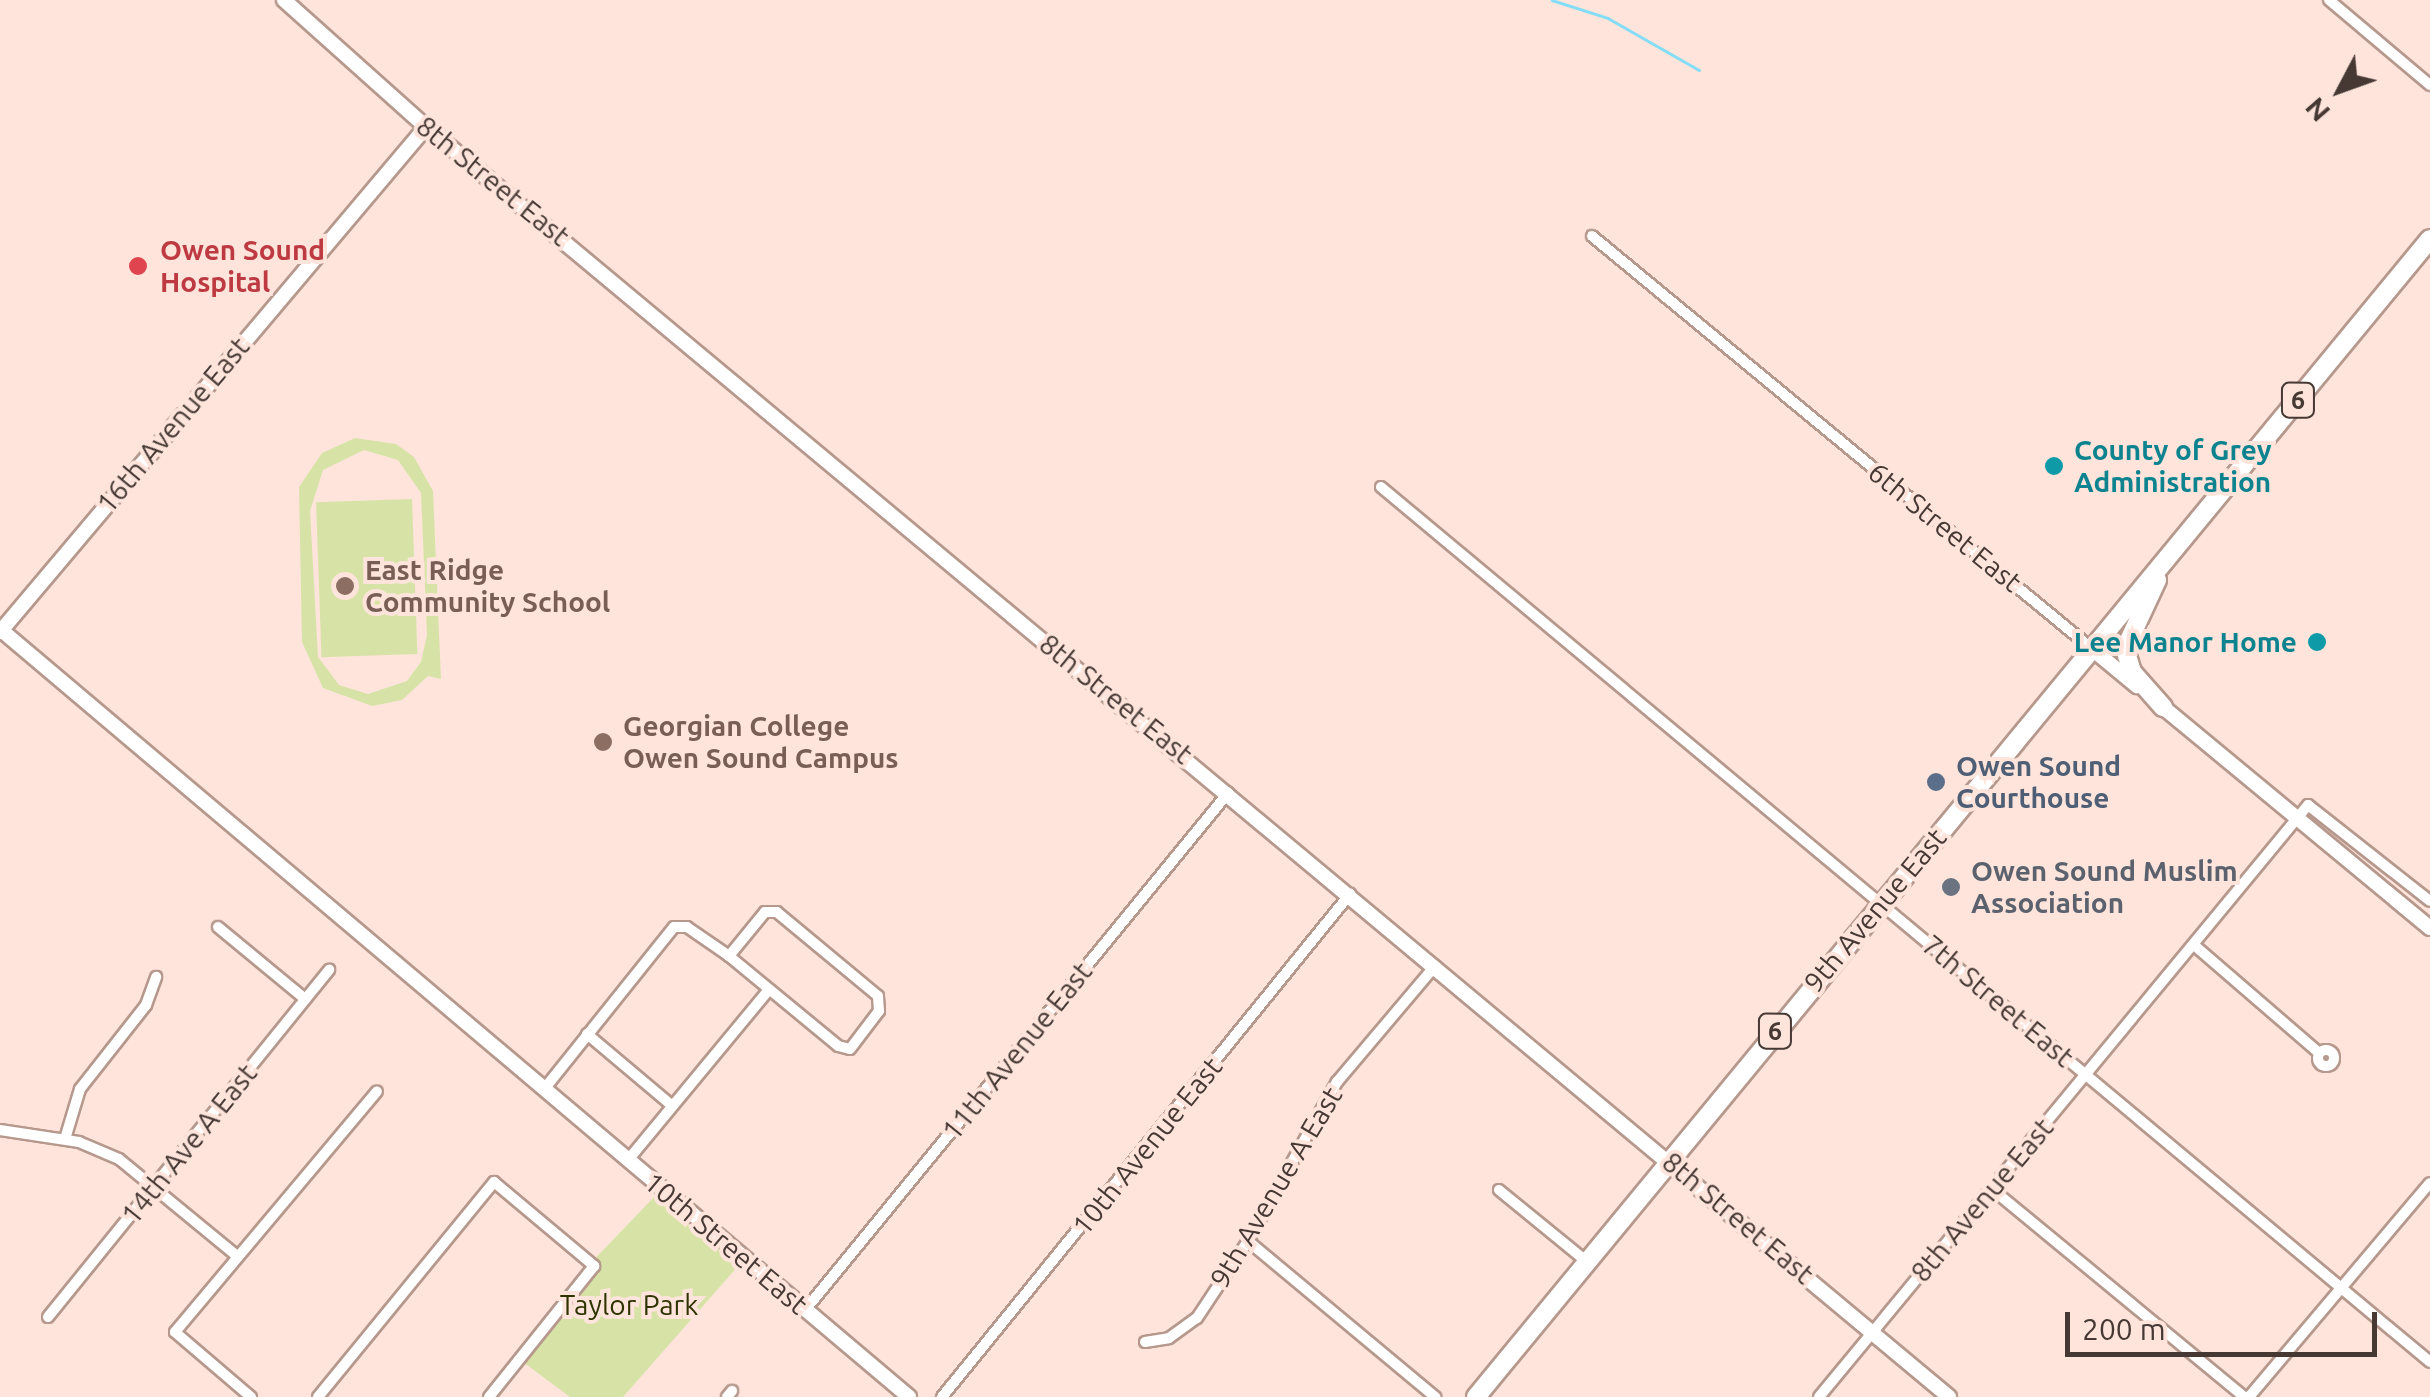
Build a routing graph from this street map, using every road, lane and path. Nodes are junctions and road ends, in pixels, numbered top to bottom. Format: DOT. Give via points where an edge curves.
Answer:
graph roads {
  1 [pos="284,0"];
  2 [pos="2329,0"];
  3 [pos="2430,86"];
  4 [pos="426,127"];
  5 [pos="1592,236"];
  6 [pos="2430,239"];
  7 [pos="1380,487"];
  8 [pos="2165,561"];
  9 [pos="1,630"];
  10 [pos="2092,648"];
  11 [pos="2163,707"];
  12 [pos="1229,792"];
  13 [pos="2297,818"];
  14 [pos="1350,894"];
  15 [pos="2430,901"];
  16 [pos="1881,902"];
  17 [pos="218,928"];
  18 [pos="2430,928"];
  19 [pos="2194,946"];
  20 [pos="730,956"];
  21 [pos="1434,966"];
  22 [pos="329,970"];
  23 [pos="156,977"];
  24 [pos="768,991"];
  25 [pos="305,999"];
  26 [pos="587,1034"];
  27 [pos="2320,1053"];
  28 [pos="2086,1076"];
  29 [pos="545,1088"];
  30 [pos="377,1092"];
  31 [pos="670,1104"];
  32 [pos="0,1130"];
  33 [pos="66,1139"];
  34 [pos="628,1160"];
  35 [pos="1670,1160"];
  36 [pos="2430,1183"];
  37 [pos="156,1186"];
  38 [pos="1992,1189"];
  39 [pos="1499,1190"];
  40 [pos="1248,1241"];
  41 [pos="237,1256"];
  42 [pos="1586,1262"];
  43 [pos="2341,1287"];
  44 [pos="806,1310"];
  45 [pos="48,1317"];
  46 [pos="1873,1332"];
  47 [pos="1145,1342"];
  48 [pos="2430,1362"];
  49 [pos="251,1397"];
  50 [pos="318,1397"];
  51 [pos="489,1397"];
  52 [pos="909,1397"];
  53 [pos="942,1397"];
  54 [pos="1434,1397"];
  55 [pos="1476,1397"];
  56 [pos="1819,1397"];
  57 [pos="1950,1397"];
  58 [pos="2247,1397"];
  1 -- 4 [label="main road, 8th Street East"];
  2 -- 3 [label="street"];
  4 -- 9 [label="main road, 16th Avenue East"];
  4 -- 12 [label="main road, 8th Street East"];
  5 -- 10 [label="street, 6th Street East"];
  6 -- 8 [label="highway, 9th Avenue East / 6"];
  7 -- 16 [label="street, 7th Street East"];
  8 -- 10 [label="highway, 9th Avenue East / 6"];
  8 -- 11 [label="highway" via="2125,649 2132,672"];
  9 -- 29 [label="main road, 10th Street East"];
  10 -- 11 [label="main road, 6th Street East"];
  10 -- 16 [label="highway, 9th Avenue East / 6"];
  11 -- 13 [label="main road, 6th Street East"];
  12 -- 14 [label="main road, 8th Street East"];
  12 -- 44 [label="street, 11th Avenue East"];
  13 -- 15 [label="street" via="2313,804"];
  13 -- 18 [label="main road, 6th Street East"];
  13 -- 19 [label="street, 8th Avenue East"];
  14 -- 21 [label="main road, 8th Street East"];
  14 -- 53 [label="street, 10th Avenue East"];
  16 -- 28 [label="street, 7th Street East"];
  16 -- 35 [label="highway, 9th Avenue East / 6"];
  17 -- 25 [label="street"];
  19 -- 27 [label="street"];
  19 -- 28 [label="street, 8th Avenue East"];
  20 -- 24 [label="street"];
  20 -- 24 [label="street" via="765,912 776,912 878,996 879,1012 850,1048 838,1046"];
  20 -- 26 [label="street" via="687,927 674,928"];
  21 -- 35 [label="main road, 8th Street East"];
  21 -- 40 [label="street, 9th Avenue A East" via="1337,1082"];
  22 -- 25 [label="street, 14th Ave A East"];
  23 -- 33 [label="street" via="146,1004 80,1090"];
  24 -- 31 [label="street"];
  25 -- 37 [label="street, 14th Ave A East"];
  26 -- 29 [label="street"];
  26 -- 31 [label="street"];
  28 -- 38 [label="street, 8th Avenue East"];
  28 -- 43 [label="street, 7th Street East"];
  29 -- 34 [label="main road, 10th Street East"];
  30 -- 41 [label="street"];
  31 -- 34 [label="street"];
  32 -- 33 [label="street"];
  33 -- 37 [label="street" via="119,1158"];
  34 -- 44 [label="main road, 10th Street East"];
  35 -- 42 [label="highway, 9th Avenue East / 6"];
  35 -- 46 [label="main road, 8th Street East"];
  36 -- 43 [label="street"];
  37 -- 41 [label="street"];
  37 -- 45 [label="street, 14th Ave A East"];
  38 -- 46 [label="street, 8th Avenue East"];
  38 -- 58 [label="street"];
  39 -- 42 [label="street"];
  40 -- 47 [label="street, 9th Avenue A East" via="1197,1318 1169,1338"];
  40 -- 54 [label="street"];
  41 -- 49 [label="street" via="175,1332"];
  42 -- 55 [label="highway, 9th Avenue East / 6"];
  43 -- 48 [label="street, 7th Street East"];
  43 -- 58 [label="street"];
  44 -- 52 [label="main road, 10th Street East"];
  46 -- 56 [label="street, 8th Avenue East"];
  46 -- 57 [label="main road, 8th Street East"];
  50 -- 51 [label="street" via="494,1182 594,1266"];
}
